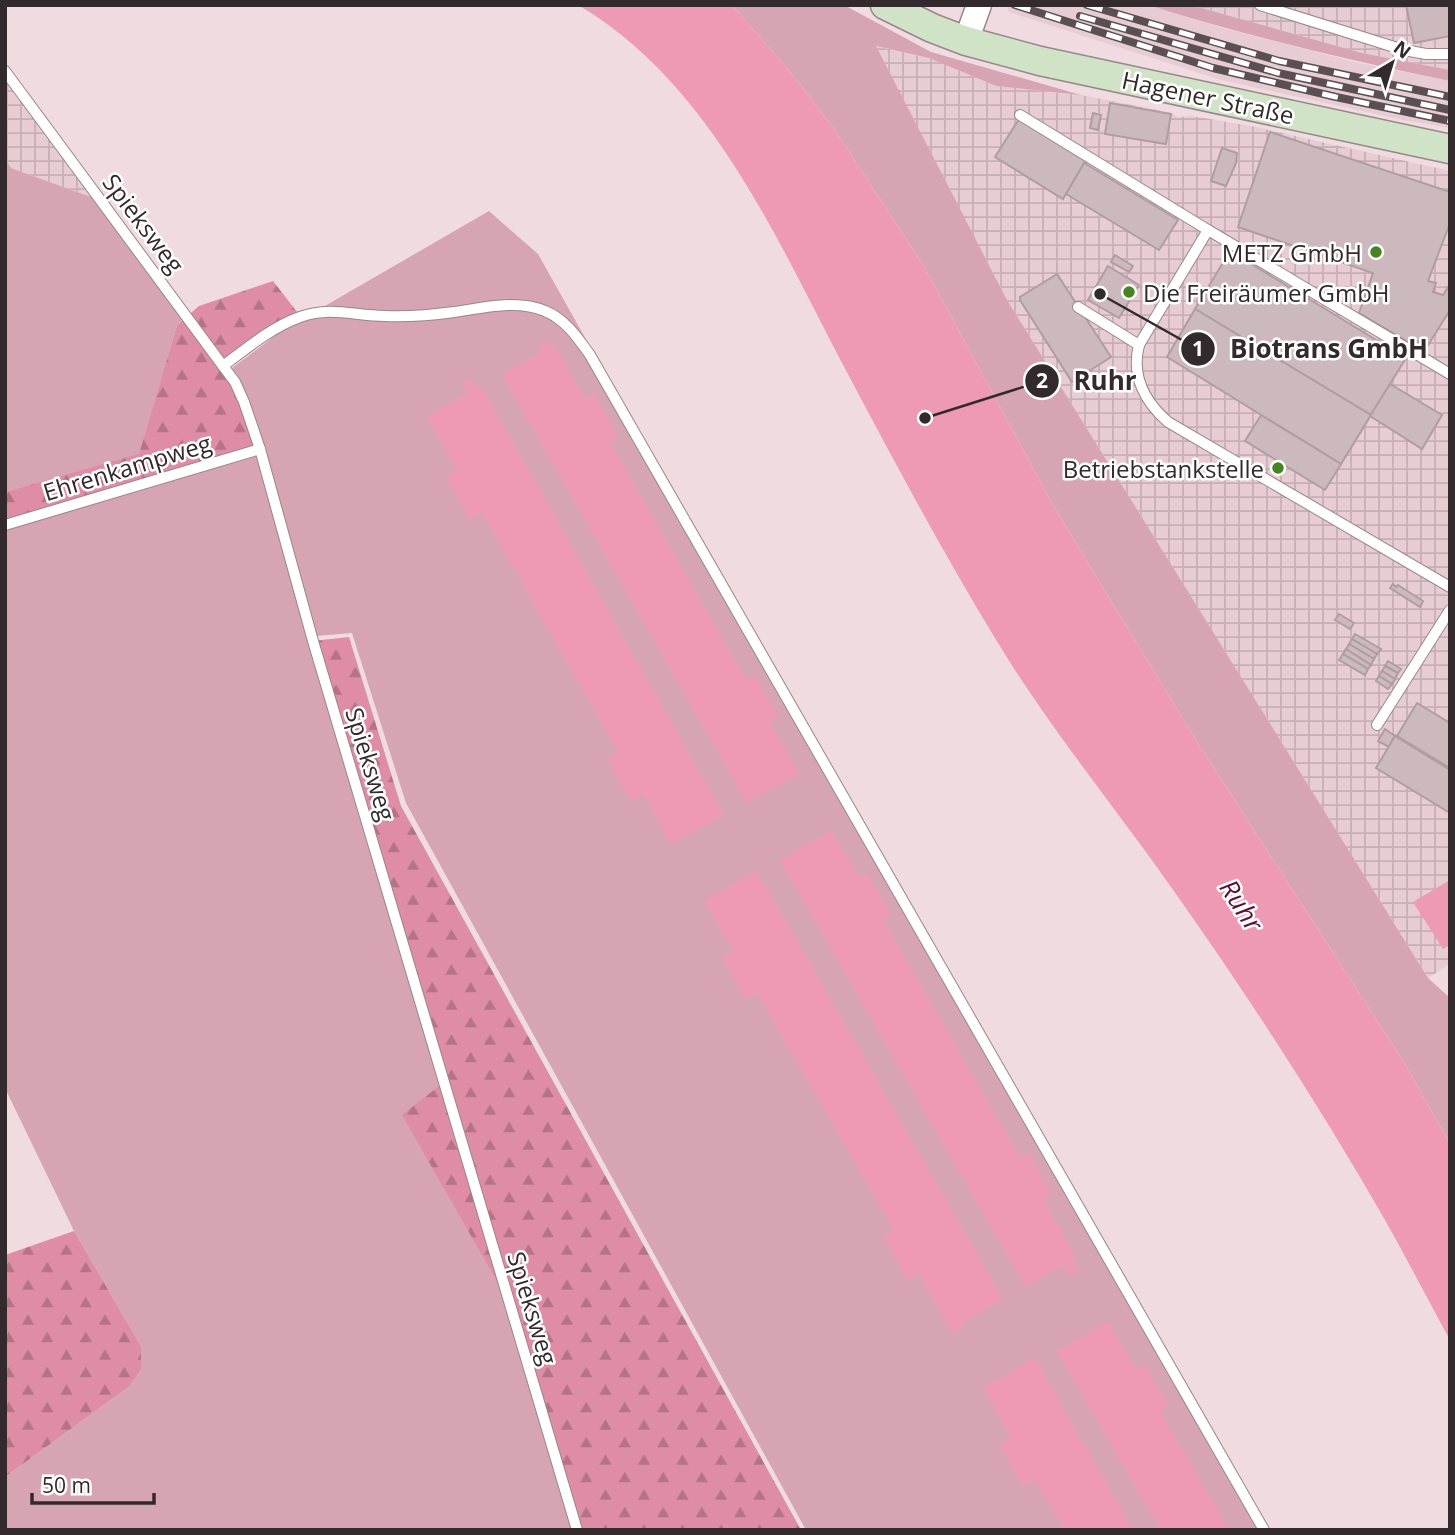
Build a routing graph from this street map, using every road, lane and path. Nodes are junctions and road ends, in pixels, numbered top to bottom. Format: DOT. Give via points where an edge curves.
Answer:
graph roads {
  1 [pos="885,5"];
  2 [pos="979,5"];
  3 [pos="1260,5"];
  4 [pos="967,41"];
  5 [pos="1450,54"];
  6 [pos="5,71"];
  7 [pos="1020,115"];
  8 [pos="1450,149"];
  9 [pos="1209,230"];
  10 [pos="1077,307"];
  11 [pos="1139,345"];
  12 [pos="223,366"];
  13 [pos="1450,374"];
  14 [pos="260,449"];
  15 [pos="5,525"];
  16 [pos="1450,587"];
  17 [pos="1450,610"];
  18 [pos="1377,725"];
  19 [pos="577,1530"];
  20 [pos="1264,1530"];
  1 -- 4 [label="main road, Hagener Straße"];
  2 -- 4 [label="street"];
  3 -- 5 [label="lane" via="1404,50"];
  4 -- 8 [label="main road, Hagener Straße" via="1040,61"];
  6 -- 12 [label="lane, Spieksweg"];
  7 -- 9 [label="lane"];
  9 -- 11 [label="lane"];
  9 -- 13 [label="lane"];
  10 -- 11 [label="lane"];
  11 -- 16 [label="lane" via="1135,360 1142,393 1168,422"];
  12 -- 14 [label="lane, Spieksweg" via="244,402"];
  12 -- 20 [label="lane" via="279,327 301,317 338,310 383,316 526,306 546,311 574,332"];
  14 -- 15 [label="lane, Ehrenkampweg"];
  14 -- 19 [label="lane, Spieksweg"];
  17 -- 18 [label="lane"];
}
